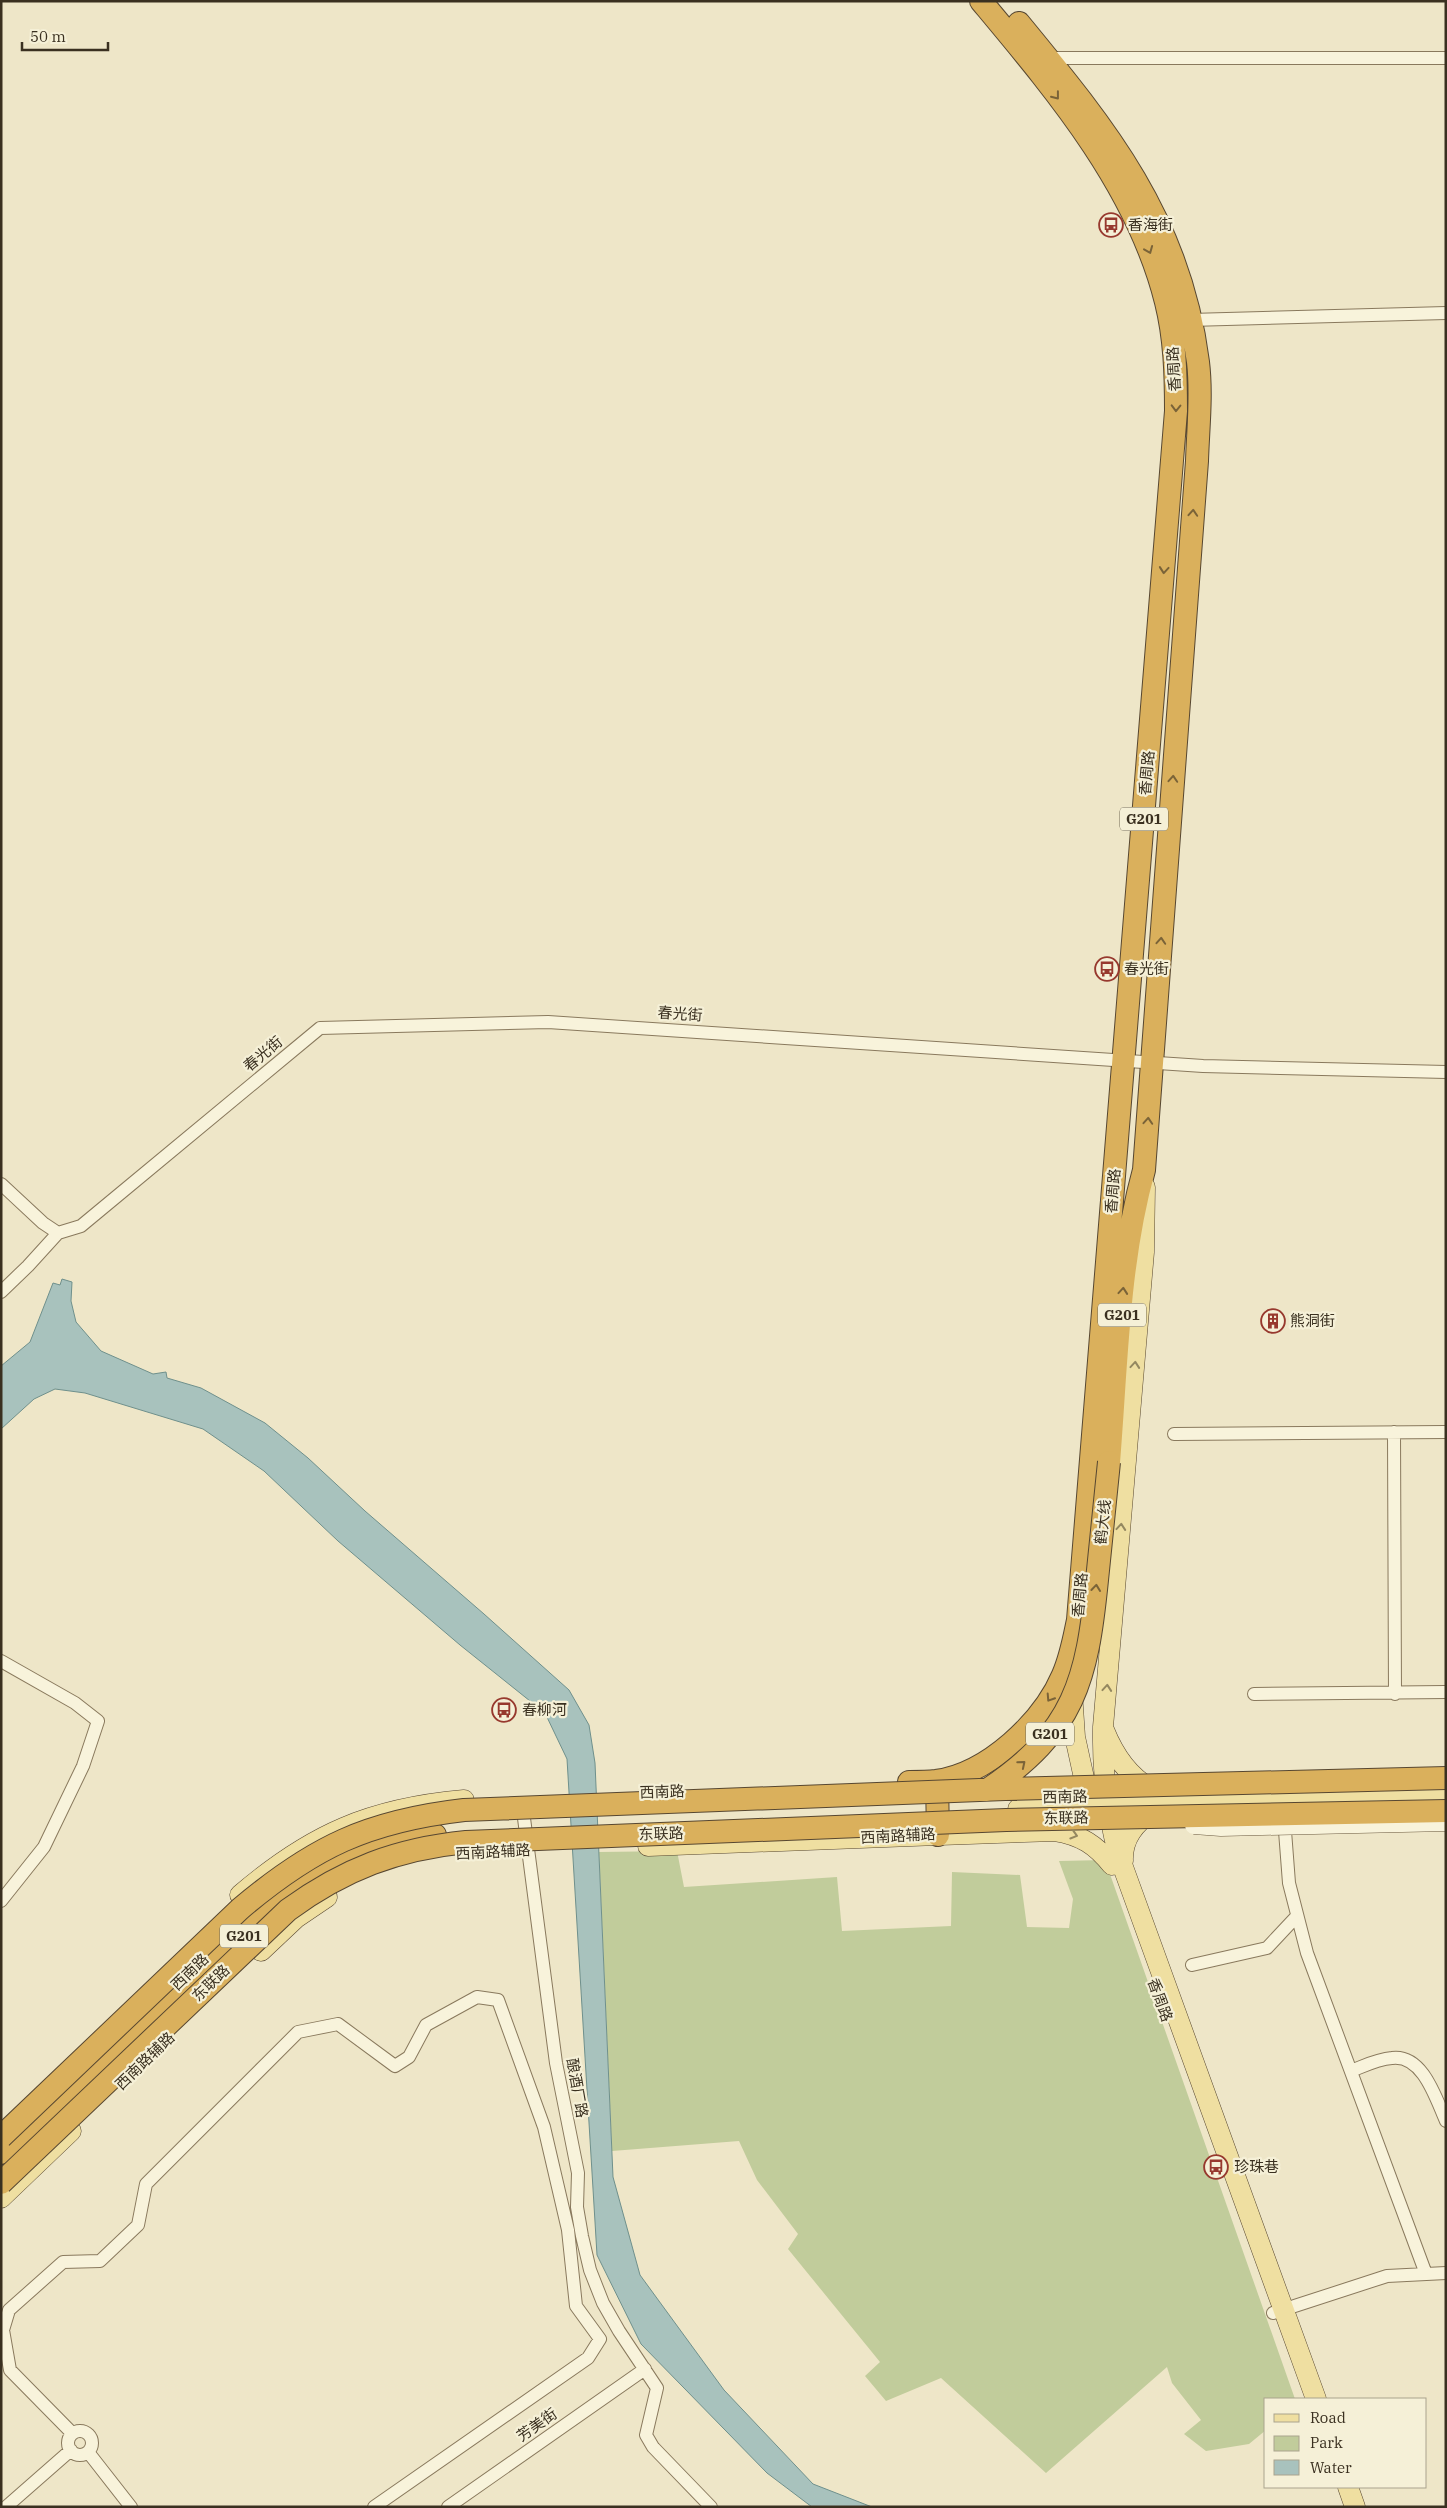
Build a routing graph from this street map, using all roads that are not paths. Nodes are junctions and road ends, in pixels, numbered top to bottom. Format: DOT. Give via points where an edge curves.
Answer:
graph roads {
  1 [pos="981,1"];
  2 [pos="1000,1"];
  3 [pos="1036,58"];
  4 [pos="1446,58"];
  5 [pos="1446,313"];
  6 [pos="1190,320"];
  7 [pos="1124,1061"];
  8 [pos="1152,1063"];
  9 [pos="1446,1072"];
  10 [pos="1144,1170"];
  11 [pos="1,1184"];
  12 [pos="58,1233"];
  13 [pos="1,1292"];
  14 [pos="1394,1432"];
  15 [pos="1446,1432"];
  16 [pos="1174,1434"];
  17 [pos="1078,1620"];
  18 [pos="1,1661"];
  19 [pos="1446,1692"];
  20 [pos="1254,1694"];
  21 [pos="1395,1694"];
  22 [pos="1103,1727"];
  23 [pos="1446,1767"];
  24 [pos="1446,1778"];
  25 [pos="937,1781"];
  26 [pos="1446,1788"];
  27 [pos="521,1798"];
  28 [pos="1164,1800"];
  29 [pos="1446,1800"];
  30 [pos="1105,1801"];
  31 [pos="1283,1803"];
  32 [pos="1006,1804"];
  33 [pos="1446,1810"];
  34 [pos="794,1818"];
  35 [pos="1446,1822"];
  36 [pos="938,1835"];
  37 [pos="602,1837"];
  38 [pos="527,1840"];
  39 [pos="1118,1867"];
  40 [pos="2,1897"];
  41 [pos="1296,1917"];
  42 [pos="1192,1965"];
  43 [pos="199,1978"];
  44 [pos="178,2030"];
  45 [pos="1351,2071"];
  46 [pos="1446,2121"];
  47 [pos="1,2123"];
  48 [pos="1,2138"];
  49 [pos="1,2153"];
  50 [pos="1,2168"];
  51 [pos="1,2183"];
  52 [pos="1,2198"];
  53 [pos="1446,2273"];
  54 [pos="1426,2274"];
  55 [pos="1278,2311"];
  56 [pos="645,2369"];
  57 [pos="1304,2398"];
  58 [pos="1316,2398"];
  59 [pos="72,2434"];
  60 [pos="71,2450"];
  61 [pos="88,2452"];
  62 [pos="1335,2488"];
  63 [pos="1348,2488"];
  64 [pos="6,2507"];
  65 [pos="131,2507"];
  66 [pos="374,2507"];
  67 [pos="448,2507"];
  68 [pos="711,2507"];
  69 [pos="1342,2507"];
  70 [pos="1355,2507"];
  1 -- 3 [label="highway, 香周路 / G201"];
  2 -- 3 [label="highway, 香周路 / G201"];
  3 -- 4 [label="street"];
  3 -- 6 [label="highway, 香周路 / G201" via="1086,105 1136,178 1174,258"];
  3 -- 7 [label="highway, 香周路 / G201, one-way" via="1097,151 1139,225 1166,302 1176,366 1173,458"];
  5 -- 6 [label="street"];
  8 -- 6 [label="highway, 香周路 / G201, one-way" via="1197,451 1198,363"];
  7 -- 8 [label="street, 春光街"];
  7 -- 12 [label="street, 春光街" via="548,1022 320,1028 81,1226"];
  7 -- 17 [label="highway, 香周路 / G201"];
  8 -- 9 [label="street, 春光街"];
  10 -- 8 [label="highway, 香周路 / G201, one-way"];
  22 -- 10 [label="main road, 香周路, one-way" via="1144,1252"];
  34 -- 10 [label="highway, 鹤大线 / G201, one-way, bridge" via="932,1812 949,1808 984,1793 1033,1754 1071,1702 1086,1662 1093,1617 1127,1251"];
  11 -- 12 [label="street"];
  12 -- 13 [label="street"];
  14 -- 15 [label="street"];
  14 -- 16 [label="street"];
  14 -- 21 [label="street"];
  17 -- 25 [label="highway, G201, one-way" via="1063,1676 1038,1716 1022,1734 990,1759 956,1776"];
  17 -- 30 [label="main road, 香周路" via="1072,1679 1075,1737"];
  18 -- 40 [label="street" via="75,1703 98,1721 83,1766 44,1847"];
  19 -- 21 [label="street"];
  20 -- 21 [label="street"];
  22 -- 28 [label="main road" via="1128,1770"];
  22 -- 30 [label="main road, 香周路"];
  23 -- 30 [label="main road, bridge" via="1218,1773"];
  24 -- 30 [label="highway, 东联路, bridge"];
  25 -- 27 [label="highway, 西南路 / G201"];
  25 -- 32 [label="main road, 西南路"];
  25 -- 36 [label="highway"];
  26 -- 28 [label="main road, 西南路"];
  27 -- 38 [label="street, 酿酒厂路"];
  27 -- 47 [label="main road" via="464,1800 401,1808 340,1828 310,1843 233,1902"];
  27 -- 49 [label="highway, 西南路 / G201" via="465,1821 404,1830 376,1838 296,1877 248,1917"];
  28 -- 30 [label="main road, 西南路"];
  28 -- 31 [label="main road, 西南路"];
  28 -- 39 [label="main road" via="1133,1827"];
  29 -- 31 [label="main road, 西南路"];
  30 -- 32 [label="main road, 西南路辅路"];
  30 -- 33 [label="highway, 东联路, bridge"];
  30 -- 35 [label="main road, bridge" via="1221,1827"];
  30 -- 39 [label="main road, 香周路"];
  30 -- 48 [label="highway, 东联路, bridge" via="464,1810 403,1819 373,1828 317,1852 240,1909"];
  30 -- 51 [label="highway, 东联路, bridge" via="986,1820 466,1842 437,1845 385,1858 332,1880 288,1910"];
  31 -- 41 [label="street" via="1284,1850"];
  32 -- 36 [label="main road, 西南路辅路"];
  34 -- 37 [label="highway, 西南路 / G201"];
  36 -- 37 [label="main road, 西南路辅路"];
  36 -- 39 [label="main road, one-way" via="1069,1833 1091,1843"];
  37 -- 38 [label="highway, 西南路 / G201"];
  38 -- 43 [label="highway, 西南路 / G201" via="436,1835 380,1847 353,1858 304,1884 281,1901"];
  38 -- 44 [label="main road, 西南路辅路" via="388,1869 338,1890 296,1918"];
  38 -- 56 [label="street, 酿酒厂路" via="556,2063 578,2173 577,2207 582,2236 590,2270 603,2303"];
  39 -- 55 [label="main road, 香周路"];
  41 -- 42 [label="street" via="1267,1948"];
  41 -- 45 [label="street"];
  43 -- 44 [label="highway"];
  43 -- 50 [label="highway, 西南路 / G201"];
  44 -- 52 [label="main road, 西南路辅路"];
  45 -- 46 [label="street" via="1394,2057 1407,2060 1420,2070 1431,2086"];
  45 -- 54 [label="street"];
  53 -- 54 [label="street"];
  54 -- 55 [label="street" via="1387,2276"];
  55 -- 57 [label="main road, 香周路"];
  55 -- 58 [label="main road, 香周路"];
  56 -- 67 [label="street, 芳美街"];
  56 -- 68 [label="street, 酿酒厂路" via="657,2388 646,2435 653,2447"];
  59 -- 60 [label="street" via="68,2444"];
  59 -- 61 [label="street" via="80,2431 87,2434 91,2440"];
  59 -- 66 [label="street" via="10,2370 3,2330 9,2310 63,2262 100,2261 138,2225 146,2184 298,2032 338,2024 395,2066 409,2057 426,2025 477,1997 498,2000 544,2127 568,2230 576,2306 600,2339 588,2358"];
  60 -- 61 [label="street" via="81,2454"];
  60 -- 64 [label="street"];
  61 -- 65 [label="street"];
  62 -- 69 [label="main road"];
  63 -- 70 [label="main road"];
}
